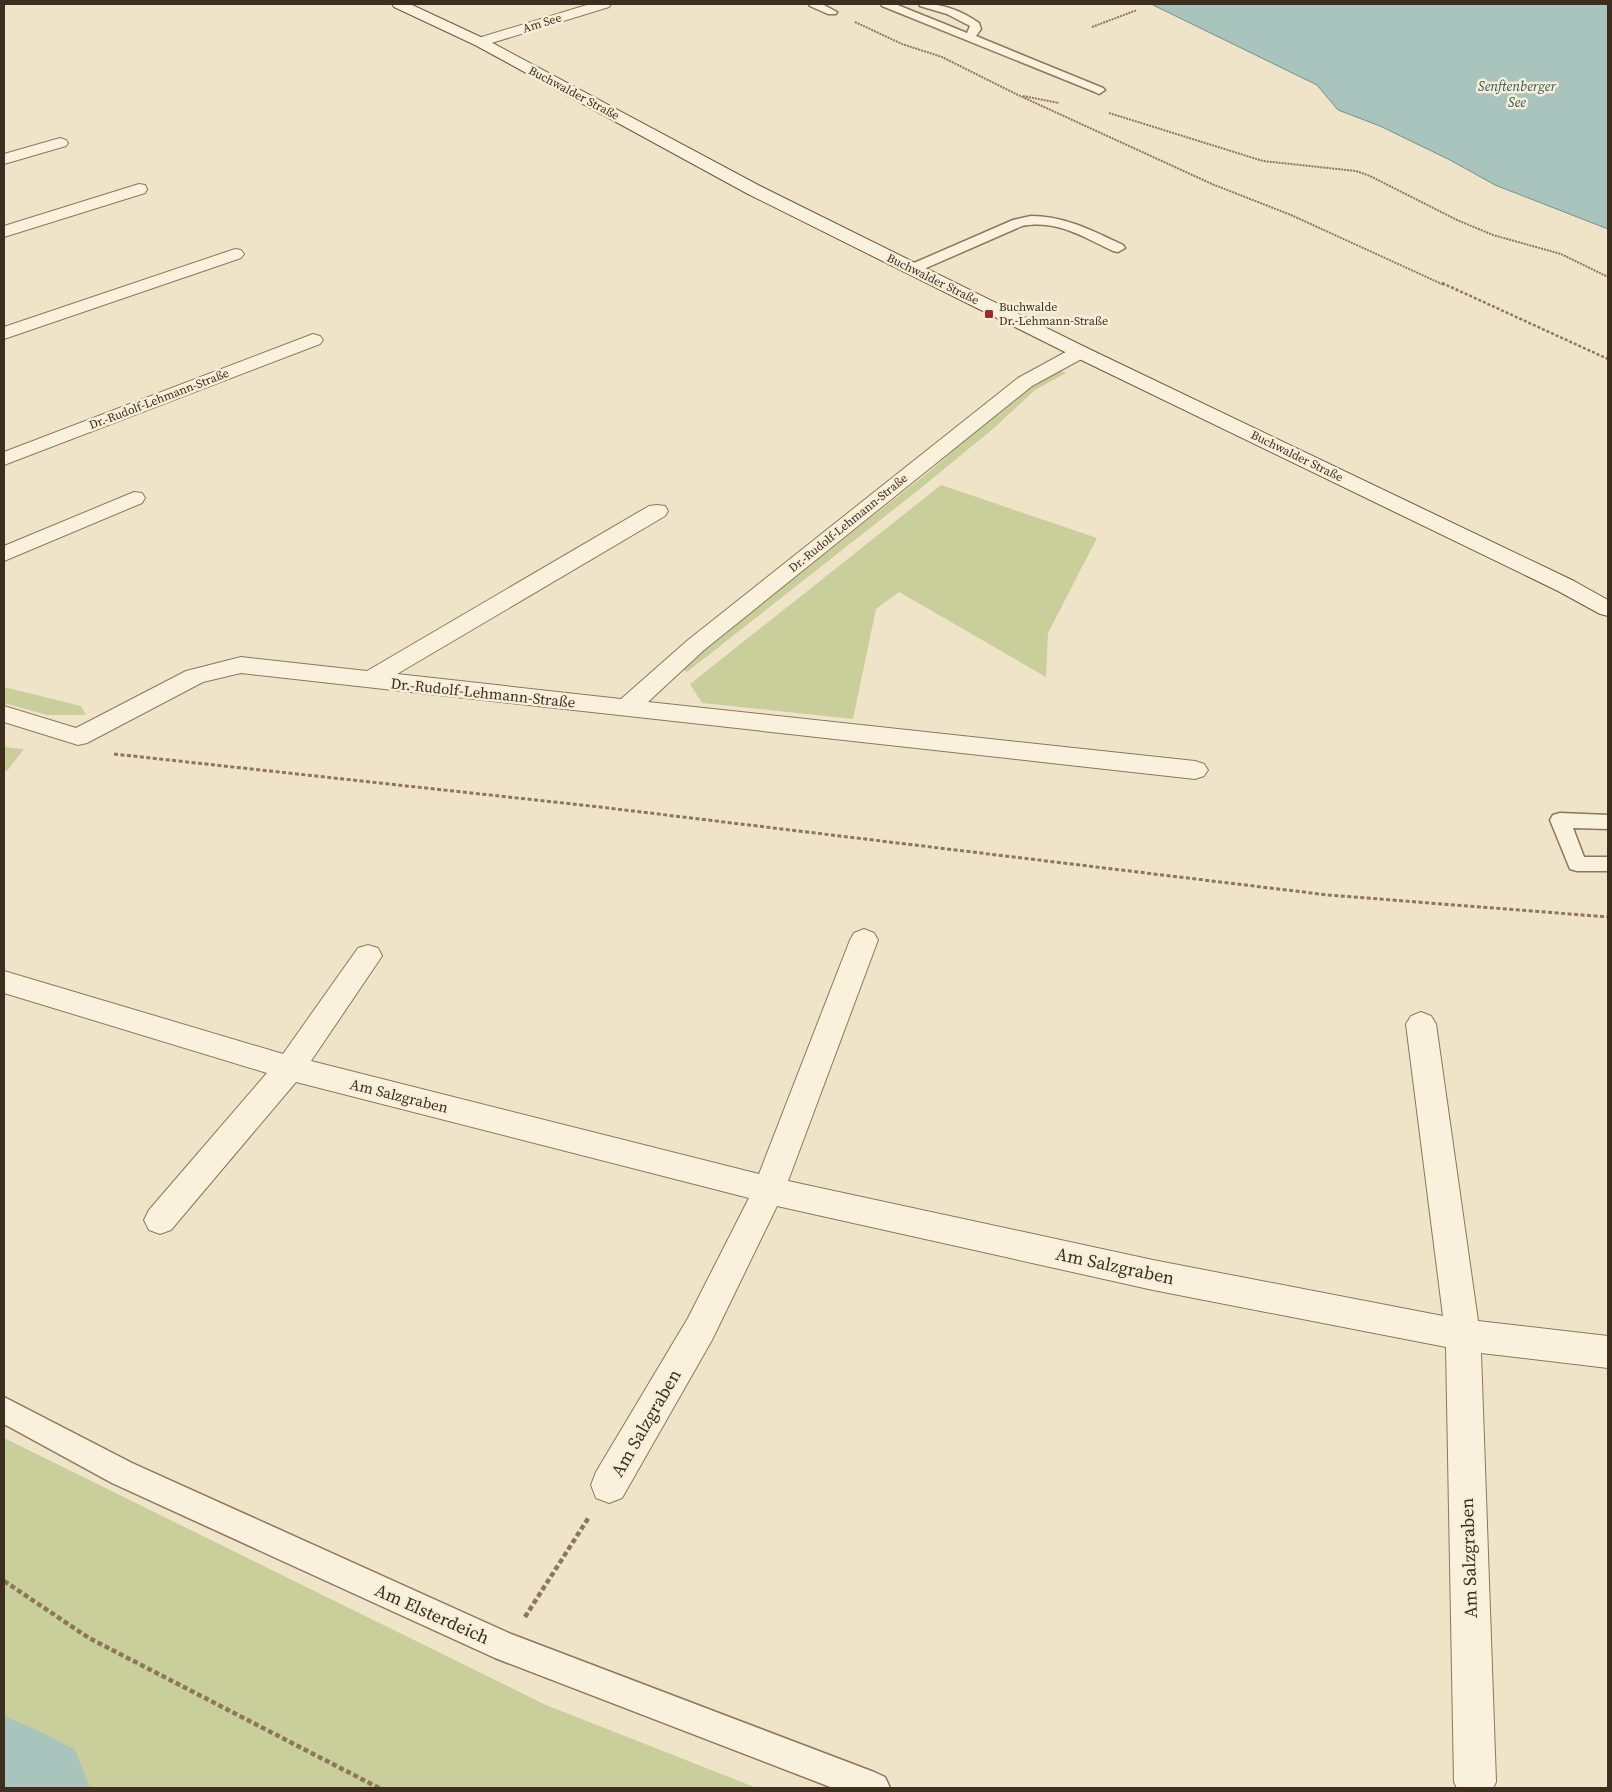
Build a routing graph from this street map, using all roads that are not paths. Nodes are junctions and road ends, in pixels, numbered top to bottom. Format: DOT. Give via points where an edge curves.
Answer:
graph roads {
  1 [pos="399,4"];
  2 [pos="604,4"];
  3 [pos="814,4"];
  4 [pos="886,4"];
  5 [pos="924,4"];
  6 [pos="832,12"];
  7 [pos="970,37"];
  8 [pos="480,42"];
  9 [pos="1099,90"];
  10 [pos="60,142"];
  11 [pos="4,159"];
  12 [pos="139,189"];
  13 [pos="4,232"];
  14 [pos="1118,248"];
  15 [pos="235,254"];
  16 [pos="912,269"];
  17 [pos="4,333"];
  18 [pos="313,340"];
  19 [pos="1080,352"];
  20 [pos="4,459"];
  21 [pos="134,498"];
  22 [pos="657,511"];
  23 [pos="4,554"];
  24 [pos="1608,608"];
  25 [pos="370,680"];
  26 [pos="626,708"];
  27 [pos="4,714"];
  28 [pos="1195,770"];
  29 [pos="1608,822"];
  30 [pos="1608,864"];
  31 [pos="864,940"];
  32 [pos="368,956"];
  33 [pos="4,982"];
  34 [pos="1421,1024"];
  35 [pos="290,1068"];
  36 [pos="769,1190"];
  37 [pos="160,1220"];
  38 [pos="1463,1335"];
  39 [pos="1608,1352"];
  40 [pos="4,1410"];
  41 [pos="609,1485"];
  42 [pos="1476,1782"];
  43 [pos="874,1788"];
  1 -- 8 [label="street, Buchwalder Straße"];
  2 -- 8 [label="street, Am See"];
  3 -- 6 [label="lane"];
  4 -- 7 [label="lane"];
  5 -- 7 [label="lane" via="970,21 975,29"];
  7 -- 9 [label="lane"];
  8 -- 16 [label="street, Buchwalder Straße" via="754,190"];
  10 -- 11 [label="street"];
  12 -- 13 [label="street"];
  14 -- 16 [label="lane" via="1062,223 1036,220 1018,223"];
  15 -- 17 [label="street"];
  16 -- 19 [label="street, Buchwalder Straße"];
  18 -- 20 [label="street, Dr.-Rudolf-Lehmann-Straße"];
  19 -- 24 [label="street, Buchwalder Straße"];
  19 -- 26 [label="street, Dr.-Rudolf-Lehmann-Straße" via="1025,382 696,645"];
  21 -- 23 [label="street"];
  22 -- 25 [label="street, Dr.-Rudolf-Lehmann-Straße"];
  25 -- 26 [label="street, Dr.-Rudolf-Lehmann-Straße"];
  25 -- 27 [label="street, Dr.-Rudolf-Lehmann-Straße" via="242,665 196,676 78,736"];
  26 -- 28 [label="street, Dr.-Rudolf-Lehmann-Straße"];
  29 -- 30 [label="lane" via="1560,820 1577,864"];
  31 -- 36 [label="street, Am Salzgraben"];
  32 -- 35 [label="street"];
  33 -- 35 [label="street, Am Salzgraben"];
  34 -- 38 [label="street, Am Salzgraben"];
  35 -- 36 [label="street, Am Salzgraben"];
  35 -- 37 [label="street"];
  36 -- 38 [label="street, Am Salzgraben" via="1153,1275"];
  36 -- 41 [label="street, Am Salzgraben" via="700,1329"];
  38 -- 39 [label="street, Am Salzgraben"];
  38 -- 42 [label="street, Am Salzgraben"];
  40 -- 43 [label="lane, Am Elsterdeich" via="122,1473 506,1647"];
}
